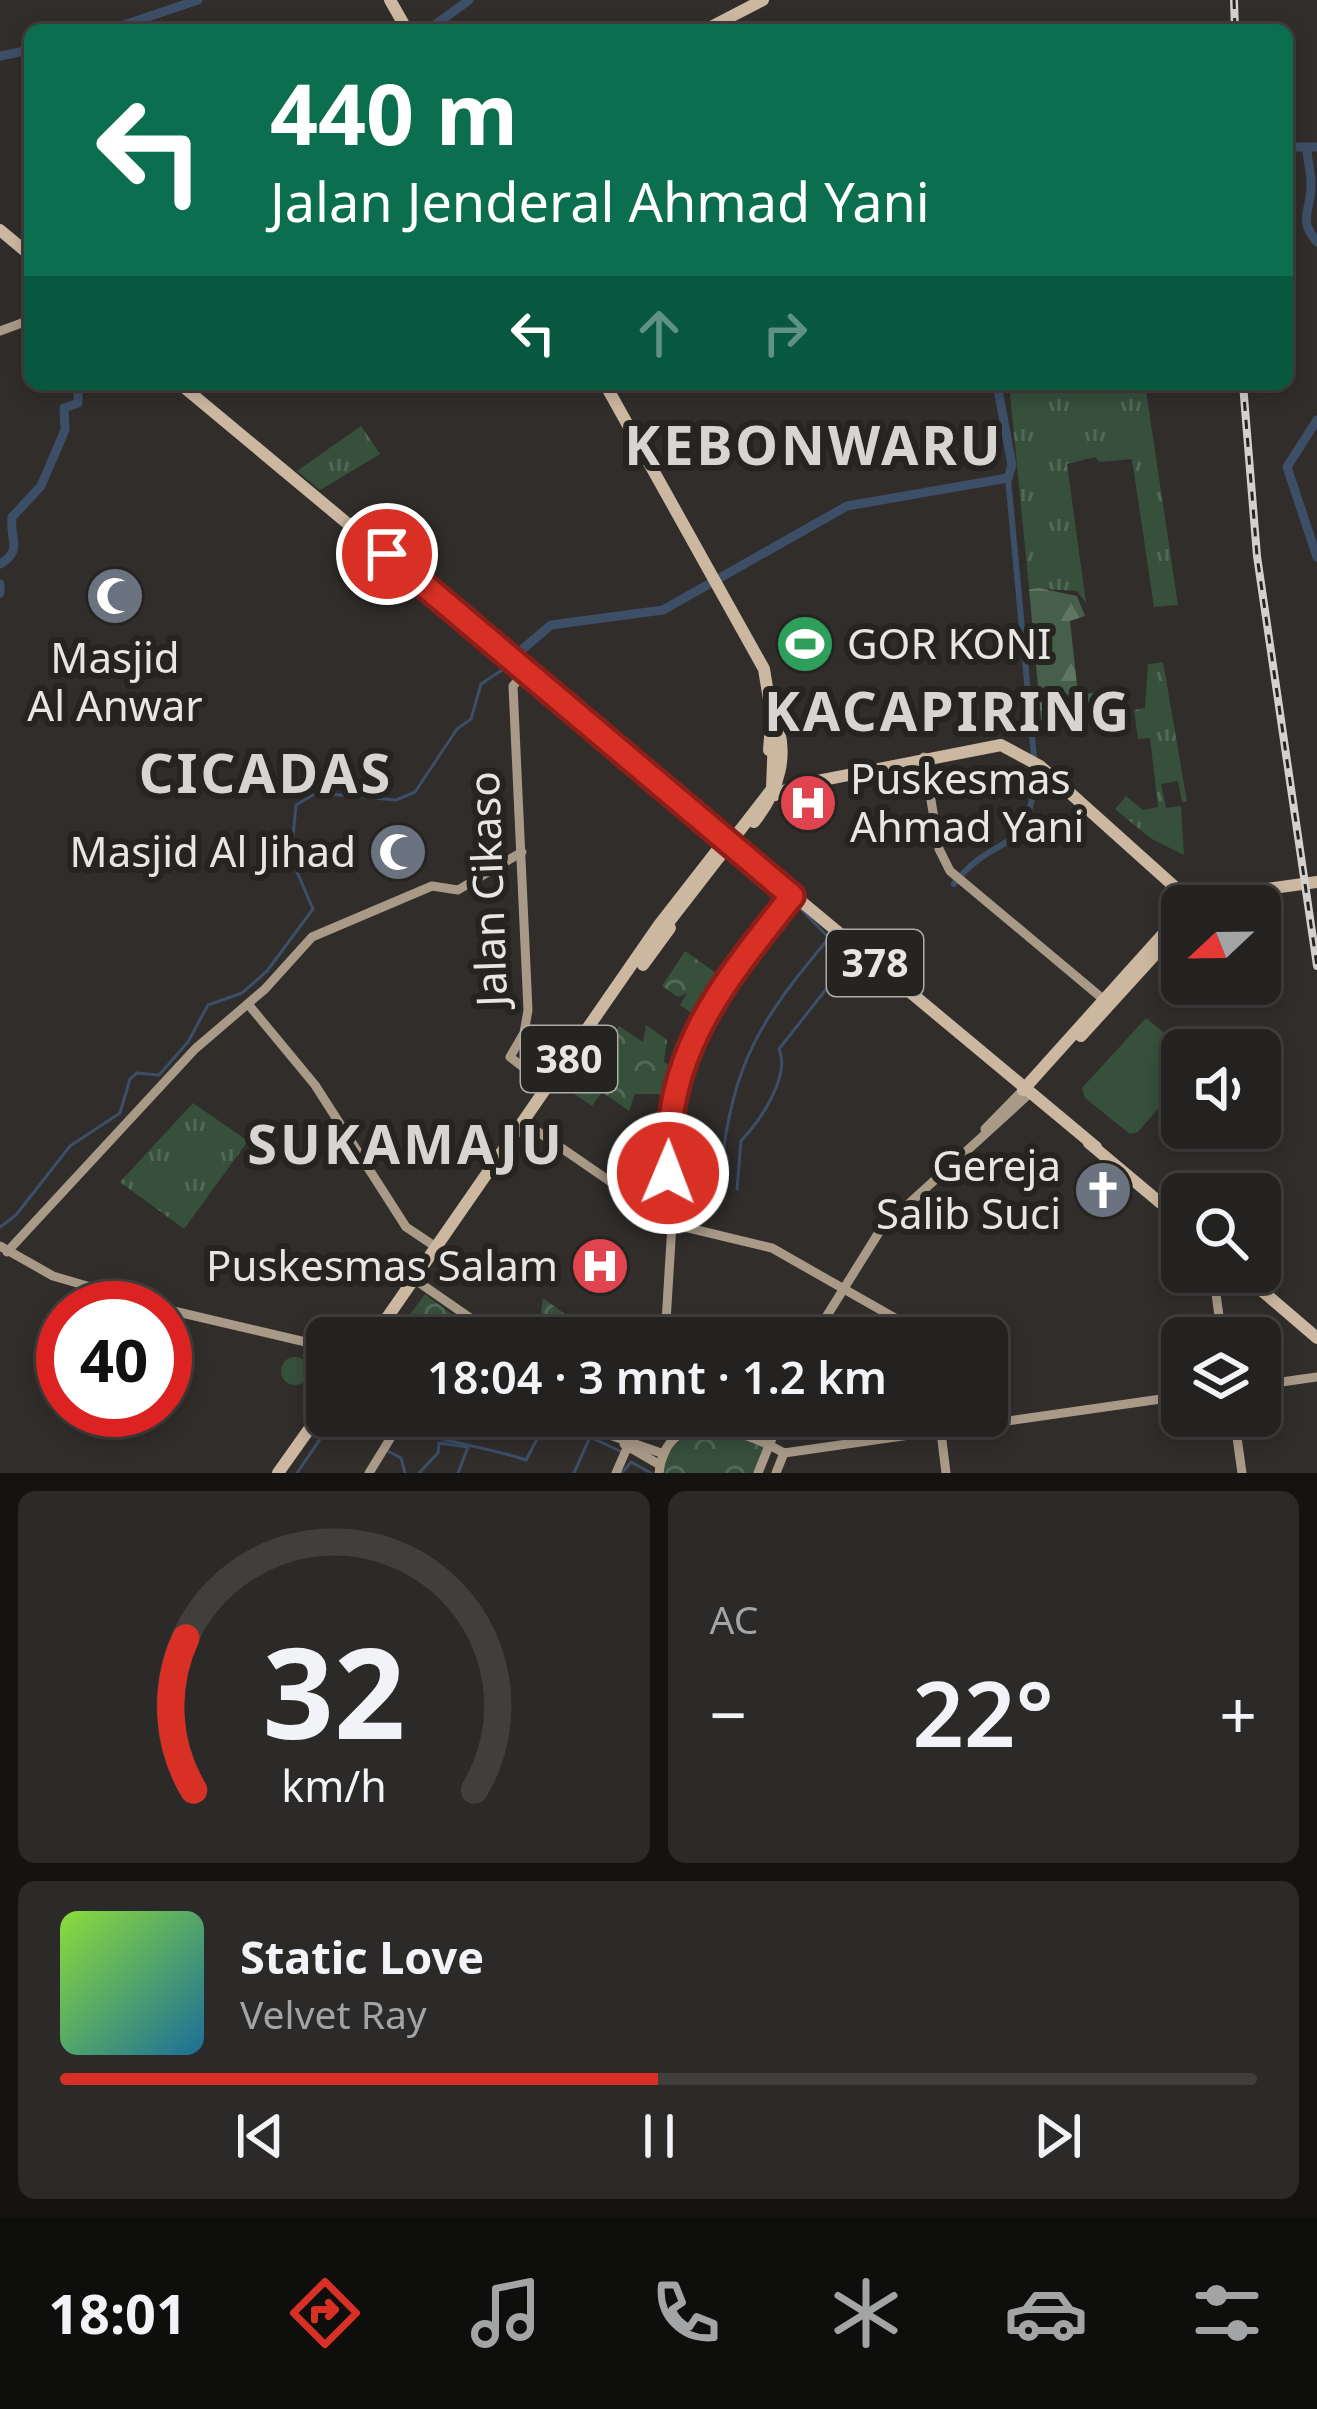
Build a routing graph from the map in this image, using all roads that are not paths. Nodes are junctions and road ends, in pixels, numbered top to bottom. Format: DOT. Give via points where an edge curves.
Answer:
graph roads {
  1 [pos="745,0"];
  2 [pos="763,0"];
  3 [pos="700,24"];
  4 [pos="714,24"];
  5 [pos="725,24"];
  6 [pos="0,230"];
  7 [pos="24,250"];
  8 [pos="190,390"];
  9 [pos="608,390"];
  10 [pos="526,671"];
  11 [pos="772,713"];
  12 [pos="924,757"];
  13 [pos="780,778"];
  14 [pos="797,785"];
  15 [pos="775,795"];
  16 [pos="728,841"];
  17 [pos="522,852"];
  18 [pos="1174,885"];
  19 [pos="1317,886"];
  20 [pos="1281,892"];
  21 [pos="794,894"];
  22 [pos="1161,939"];
  23 [pos="1161,948"];
  24 [pos="636,975"];
  25 [pos="1103,999"];
  26 [pos="248,1004"];
  27 [pos="1006,1073"];
  28 [pos="1041,1075"];
  29 [pos="549,1087"];
  30 [pos="1027,1090"];
  31 [pos="1048,1106"];
  32 [pos="1009,1110"];
  33 [pos="530,1127"];
  34 [pos="1161,1203"];
  35 [pos="672,1224"];
  36 [pos="441,1241"];
  37 [pos="4,1249"];
  38 [pos="70,1281"];
  39 [pos="418,1281"];
  40 [pos="843,1284"];
  41 [pos="1268,1293"];
  42 [pos="192,1315"];
  43 [pos="390,1317"];
  44 [pos="469,1317"];
  45 [pos="666,1317"];
  46 [pos="825,1317"];
  47 [pos="895,1317"];
  48 [pos="1317,1335"];
  49 [pos="306,1343"];
  50 [pos="1317,1377"];
  51 [pos="1281,1382"];
  52 [pos="1161,1399"];
  53 [pos="1008,1423"];
  54 [pos="306,1434"];
  55 [pos="313,1437"];
  56 [pos="391,1437"];
  57 [pos="607,1437"];
  58 [pos="631,1437"];
  59 [pos="772,1437"];
  60 [pos="917,1437"];
  61 [pos="941,1437"];
  62 [pos="1237,1437"];
  63 [pos="627,1445"];
  64 [pos="769,1445"];
  65 [pos="784,1454"];
  66 [pos="661,1464"];
  67 [pos="278,1473"];
  68 [pos="288,1473"];
  69 [pos="369,1473"];
  70 [pos="616,1473"];
  71 [pos="758,1473"];
  72 [pos="776,1473"];
  73 [pos="946,1473"];
  74 [pos="1242,1473"];
  1 -- 3 [label="main road"];
  2 -- 4 [label="main road"];
  2 -- 5 [label="main road"];
  6 -- 7 [label="main road"];
  8 -- 10 [label="main road"];
  9 -- 11 [label="main road" via="764,669"];
  10 -- 16 [label="main road"];
  10 -- 17 [label="street, Jalan Cikaso" via="513,686"];
  11 -- 13 [label="main road"];
  11 -- 16 [label="main road" via="765,792"];
  11 -- 24 [label="main road, bridge" via="772,789"];
  12 -- 14 [label="main road"];
  12 -- 18 [label="main road" via="997,745 1032,760"];
  12 -- 25 [label="street" via="940,849 960,879"];
  13 -- 14 [label="main road"];
  13 -- 15 [label="main road"];
  14 -- 15 [label="main road"];
  15 -- 16 [label="main road"];
  16 -- 21 [label="main road, 378"];
  16 -- 24 [label="main road, 380"];
  16 -- 29 [label="main road, 380" via="659,925"];
  17 -- 26 [label="street" via="458,890 432,886 312,937"];
  17 -- 29 [label="street, Jalan Cikaso" via="528,1010 510,1058"];
  19 -- 20 [label="main road"];
  21 -- 27 [label="main road, 378"];
  21 -- 35 [label="street" via="730,974 681,1062 668,1130"];
  22 -- 25 [label="main road"];
  23 -- 28 [label="main road"];
  24 -- 33 [label="main road, 380"];
  25 -- 28 [label="main road"];
  26 -- 36 [label="street" via="315,1085 406,1227"];
  26 -- 37 [label="street"];
  27 -- 28 [label="main road"];
  27 -- 30 [label="main road, 378"];
  27 -- 32 [label="street"];
  28 -- 30 [label="main road"];
  28 -- 31 [label="main road"];
  29 -- 36 [label="main road, 380"];
  30 -- 31 [label="main road"];
  30 -- 32 [label="street"];
  31 -- 32 [label="street"];
  31 -- 34 [label="main road"];
  32 -- 40 [label="street" via="888,1221"];
  33 -- 35 [label="street"];
  33 -- 39 [label="main road, 380"];
  35 -- 40 [label="street" via="772,1248"];
  35 -- 45 [label="street"];
  36 -- 39 [label="main road, 380"];
  37 -- 38 [label="street"];
  39 -- 43 [label="main road, 380"];
  39 -- 44 [label="street"];
  40 -- 46 [label="street"];
  40 -- 47 [label="street"];
  41 -- 48 [label="main road"];
  42 -- 49 [label="street"];
  50 -- 51 [label="street"];
  52 -- 53 [label="street"];
  54 -- 67 [label="main road"];
  55 -- 68 [label="main road"];
  56 -- 69 [label="street"];
  57 -- 63 [label="street"];
  58 -- 63 [label="street"];
  59 -- 64 [label="street"];
  60 -- 65 [label="street"];
  61 -- 73 [label="street"];
  62 -- 74 [label="street"];
  63 -- 66 [label="street"];
  63 -- 70 [label="street"];
  64 -- 65 [label="street"];
  64 -- 66 [label="street" via="708,1425 683,1433"];
  64 -- 71 [label="street"];
  65 -- 72 [label="street"];
}
